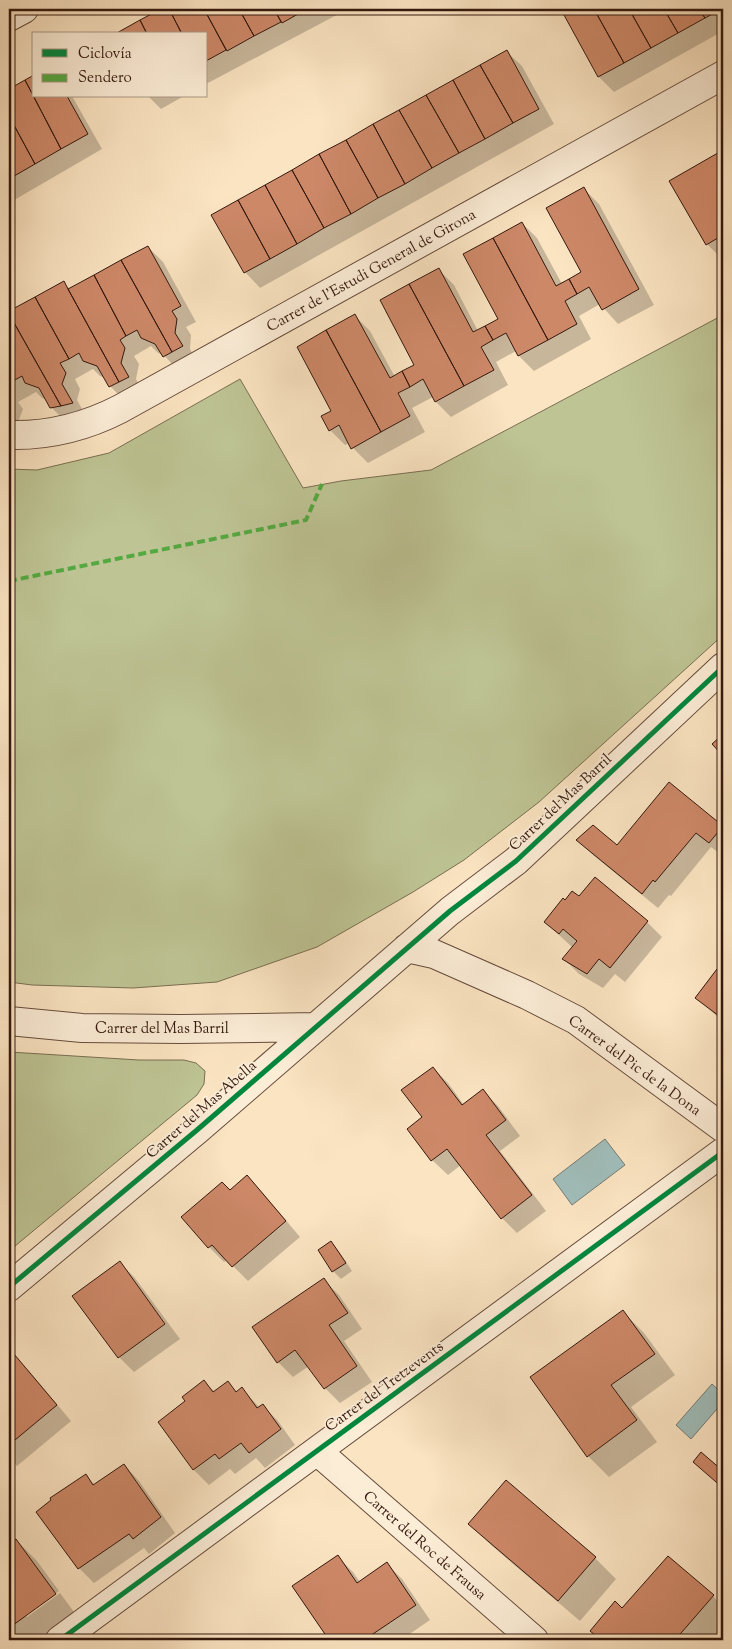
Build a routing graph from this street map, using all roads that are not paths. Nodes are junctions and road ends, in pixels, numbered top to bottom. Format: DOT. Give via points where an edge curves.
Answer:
graph roads {
  1 [pos="24,9"];
  2 [pos="9,17"];
  3 [pos="723,76"];
  4 [pos="9,435"];
  5 [pos="723,667"];
  6 [pos="407,948"];
  7 [pos="9,1021"];
  8 [pos="315,1027"];
  9 [pos="723,1128"];
  10 [pos="723,1152"];
  11 [pos="9,1287"];
  12 [pos="317,1451"];
  13 [pos="60,1640"];
  14 [pos="534,1640"];
  1 -- 2 [label="street"];
  3 -- 4 [label="street, Carrer de l'Estudi General de Girona" via="112,413 54,432"];
  5 -- 6 [label="street, Carrer del Mas Barril" via="516,860"];
  6 -- 8 [label="street, Carrer del Mas Abella"];
  6 -- 9 [label="street, Carrer del Pic de la Dona" via="434,954 576,1020"];
  7 -- 8 [label="street, Carrer del Mas Barril" via="82,1028"];
  8 -- 11 [label="street, Carrer del Mas Abella"];
  10 -- 12 [label="street, Carrer del Tretzevents"];
  12 -- 13 [label="street, Carrer del Tretzevents"];
  12 -- 14 [label="street, Carrer del Roc de Frausa"];
}
